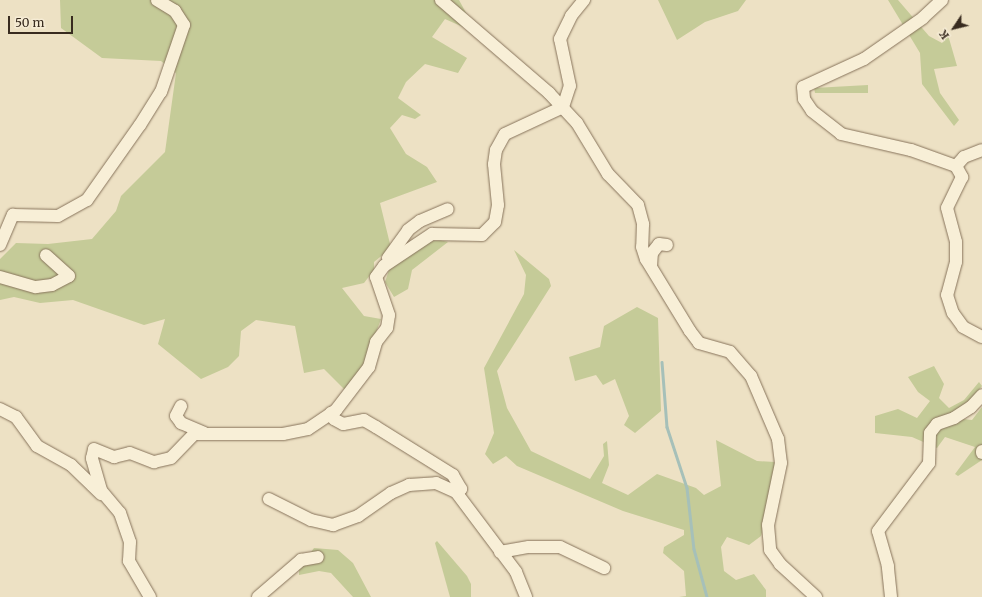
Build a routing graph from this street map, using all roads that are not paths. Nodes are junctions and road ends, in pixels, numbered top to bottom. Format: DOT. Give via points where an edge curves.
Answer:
graph roads {
  1 [pos="157,0"];
  2 [pos="441,0"];
  3 [pos="584,0"];
  4 [pos="942,0"];
  5 [pos="563,107"];
  6 [pos="982,150"];
  7 [pos="956,166"];
  8 [pos="448,209"];
  9 [pos="0,245"];
  10 [pos="667,245"];
  11 [pos="46,255"];
  12 [pos="384,266"];
  13 [pos="650,266"];
  14 [pos="0,277"];
  15 [pos="982,337"];
  16 [pos="982,395"];
  17 [pos="181,406"];
  18 [pos="0,409"];
  19 [pos="331,413"];
  20 [pos="205,434"];
  21 [pos="456,492"];
  22 [pos="105,498"];
  23 [pos="269,499"];
  24 [pos="500,552"];
  25 [pos="318,557"];
  26 [pos="604,568"];
  27 [pos="150,597"];
  28 [pos="258,597"];
  29 [pos="526,597"];
  30 [pos="816,597"];
  31 [pos="891,597"];
  1 -- 9 [label="street" via="175,11 184,25 161,92 132,138 86,200 58,216 13,215"];
  2 -- 5 [label="street"];
  3 -- 5 [label="street" via="571,16 560,39 570,86"];
  4 -- 7 [label="street" via="923,18 864,59 803,87 804,100 812,111 840,134 911,150"];
  5 -- 12 [label="street" via="505,134 496,150 494,164 498,205 495,222 482,235 432,234"];
  5 -- 13 [label="street" via="577,123 608,174 638,205 642,224 642,248"];
  6 -- 7 [label="street" via="964,157"];
  7 -- 15 [label="street" via="962,177 947,208 956,242 956,262 947,295 953,313 964,327"];
  8 -- 12 [label="street" via="420,221 408,230"];
  10 -- 13 [label="street" via="659,244 652,252"];
  11 -- 14 [label="street" via="69,276 52,285 36,287"];
  12 -- 19 [label="street" via="376,277 389,315 387,328 376,342 369,367"];
  13 -- 30 [label="street" via="699,342 730,352 750,376 778,439 781,463 768,526 770,550 780,564"];
  16 -- 31 [label="street" via="971,407 954,418 937,424 930,433 928,463 878,531 888,566"];
  17 -- 20 [label="street" via="176,416 181,423"];
  18 -- 22 [label="street" via="16,417 37,446 71,465"];
  19 -- 20 [label="street" via="308,429 283,434"];
  19 -- 21 [label="street" via="334,419 343,424 364,420 453,475 461,489"];
  20 -- 22 [label="street" via="194,434 171,458 154,462 130,452 114,457 94,449 92,458"];
  21 -- 23 [label="street" via="436,483 409,485 347,522 333,525 311,520"];
  21 -- 24 [label="street"];
  22 -- 27 [label="street" via="120,513 130,542 129,561"];
  24 -- 26 [label="street" via="529,547 560,547"];
  24 -- 29 [label="street" via="516,572"];
  25 -- 28 [label="street" via="301,560"];
}
